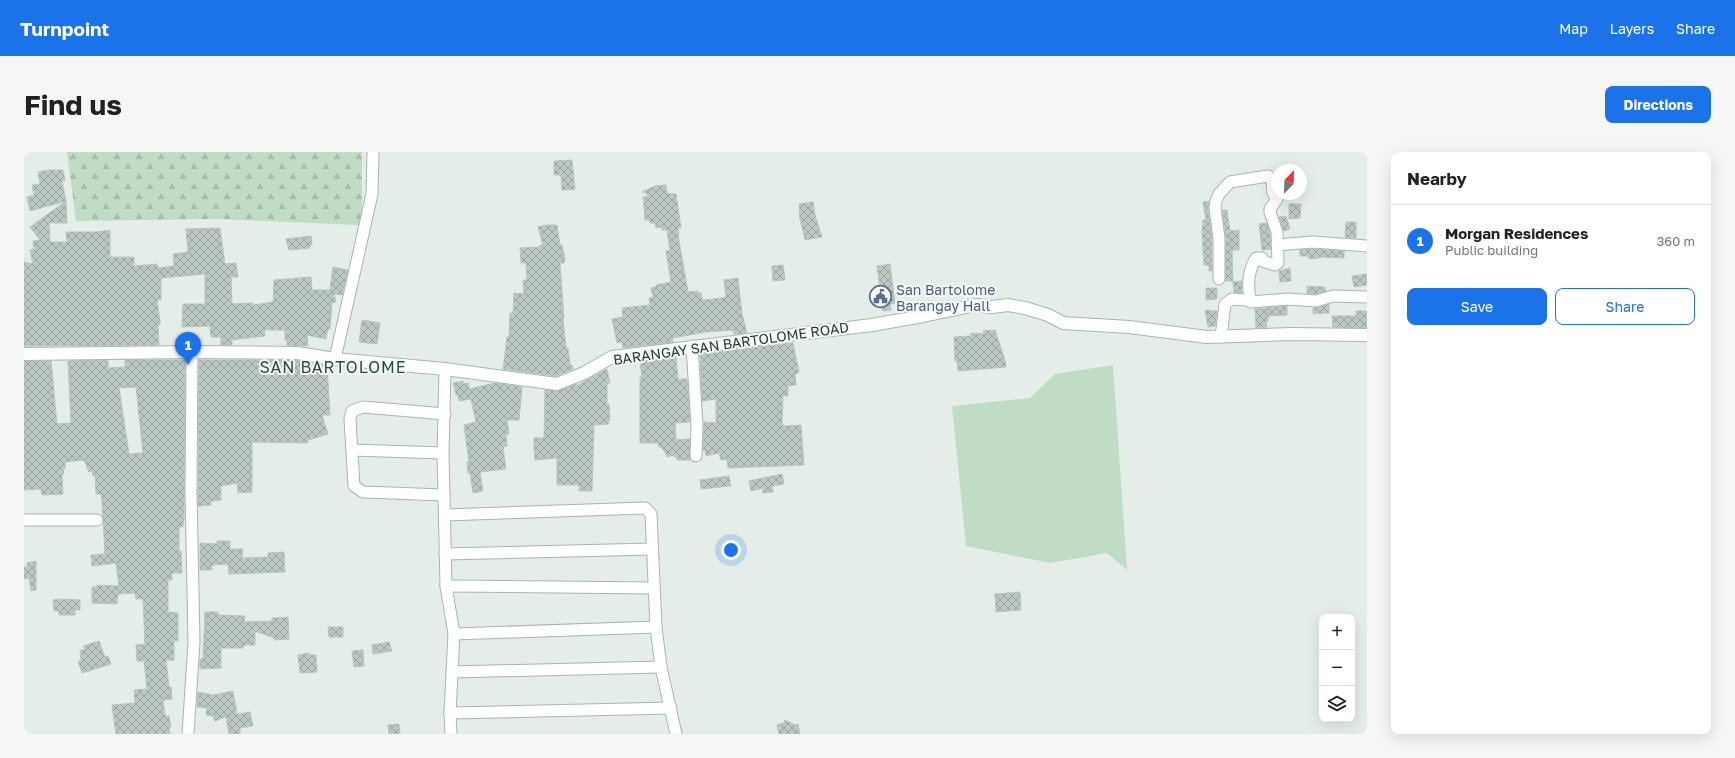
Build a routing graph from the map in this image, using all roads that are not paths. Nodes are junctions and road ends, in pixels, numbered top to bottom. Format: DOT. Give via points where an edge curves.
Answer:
graph roads {
  1 [pos="373,152"];
  2 [pos="1277,245"];
  3 [pos="1367,246"];
  4 [pos="1218,279"];
  5 [pos="1367,297"];
  6 [pos="1247,300"];
  7 [pos="1367,335"];
  8 [pos="1221,337"];
  9 [pos="692,346"];
  10 [pos="192,352"];
  11 [pos="24,354"];
  12 [pos="335,359"];
  13 [pos="445,369"];
  14 [pos="445,414"];
  15 [pos="352,450"];
  16 [pos="443,453"];
  17 [pos="696,456"];
  18 [pos="444,495"];
  19 [pos="445,515"];
  20 [pos="24,520"];
  21 [pos="97,520"];
  22 [pos="652,549"];
  23 [pos="445,554"];
  24 [pos="446,586"];
  25 [pos="653,588"];
  26 [pos="656,627"];
  27 [pos="454,634"];
  28 [pos="661,667"];
  29 [pos="452,672"];
  30 [pos="671,708"];
  31 [pos="450,713"];
  32 [pos="188,734"];
  33 [pos="451,734"];
  34 [pos="676,734"];
  1 -- 12 [label="street" via="372,194"];
  2 -- 3 [label="street" via="1313,242"];
  2 -- 4 [label="street" via="1277,232 1270,212 1277,199 1273,193 1272,180 1268,176 1230,182 1216,201 1219,238"];
  2 -- 6 [label="street" via="1278,262 1275,265 1267,264 1260,257 1252,264 1250,297"];
  5 -- 6 [label="street" via="1333,296 1316,301"];
  6 -- 8 [label="street" via="1232,299 1225,304"];
  7 -- 8 [label="street, BARANGAY SAN BARTOLOME ROAD" via="1291,334"];
  8 -- 9 [label="street, BARANGAY SAN BARTOLOME ROAD" via="1207,338 1129,327 1063,323 1025,308 976,305 872,325"];
  9 -- 13 [label="street, BARANGAY SAN BARTOLOME ROAD" via="612,356 584,373 557,384"];
  9 -- 17 [label="street" via="697,425"];
  10 -- 11 [label="street, BARANGAY SAN BARTOLOME ROAD"];
  10 -- 12 [label="street, BARANGAY SAN BARTOLOME ROAD" via="297,353"];
  10 -- 32 [label="street" via="194,642"];
  12 -- 13 [label="street, BARANGAY SAN BARTOLOME ROAD"];
  13 -- 14 [label="street"];
  14 -- 15 [label="street" via="363,407 352,411"];
  14 -- 16 [label="street"];
  15 -- 16 [label="street"];
  15 -- 18 [label="street" via="354,486 363,492"];
  16 -- 18 [label="street"];
  18 -- 19 [label="street"];
  19 -- 22 [label="street" via="645,508 651,514"];
  19 -- 23 [label="street"];
  20 -- 21 [label="street"];
  22 -- 23 [label="street"];
  22 -- 25 [label="street"];
  23 -- 24 [label="street"];
  24 -- 25 [label="street"];
  24 -- 27 [label="street"];
  25 -- 26 [label="street"];
  26 -- 27 [label="street"];
  26 -- 28 [label="street"];
  27 -- 29 [label="street"];
  28 -- 29 [label="street"];
  28 -- 30 [label="street"];
  29 -- 31 [label="street"];
  30 -- 31 [label="street"];
  30 -- 34 [label="street"];
  31 -- 33 [label="street"];
}
